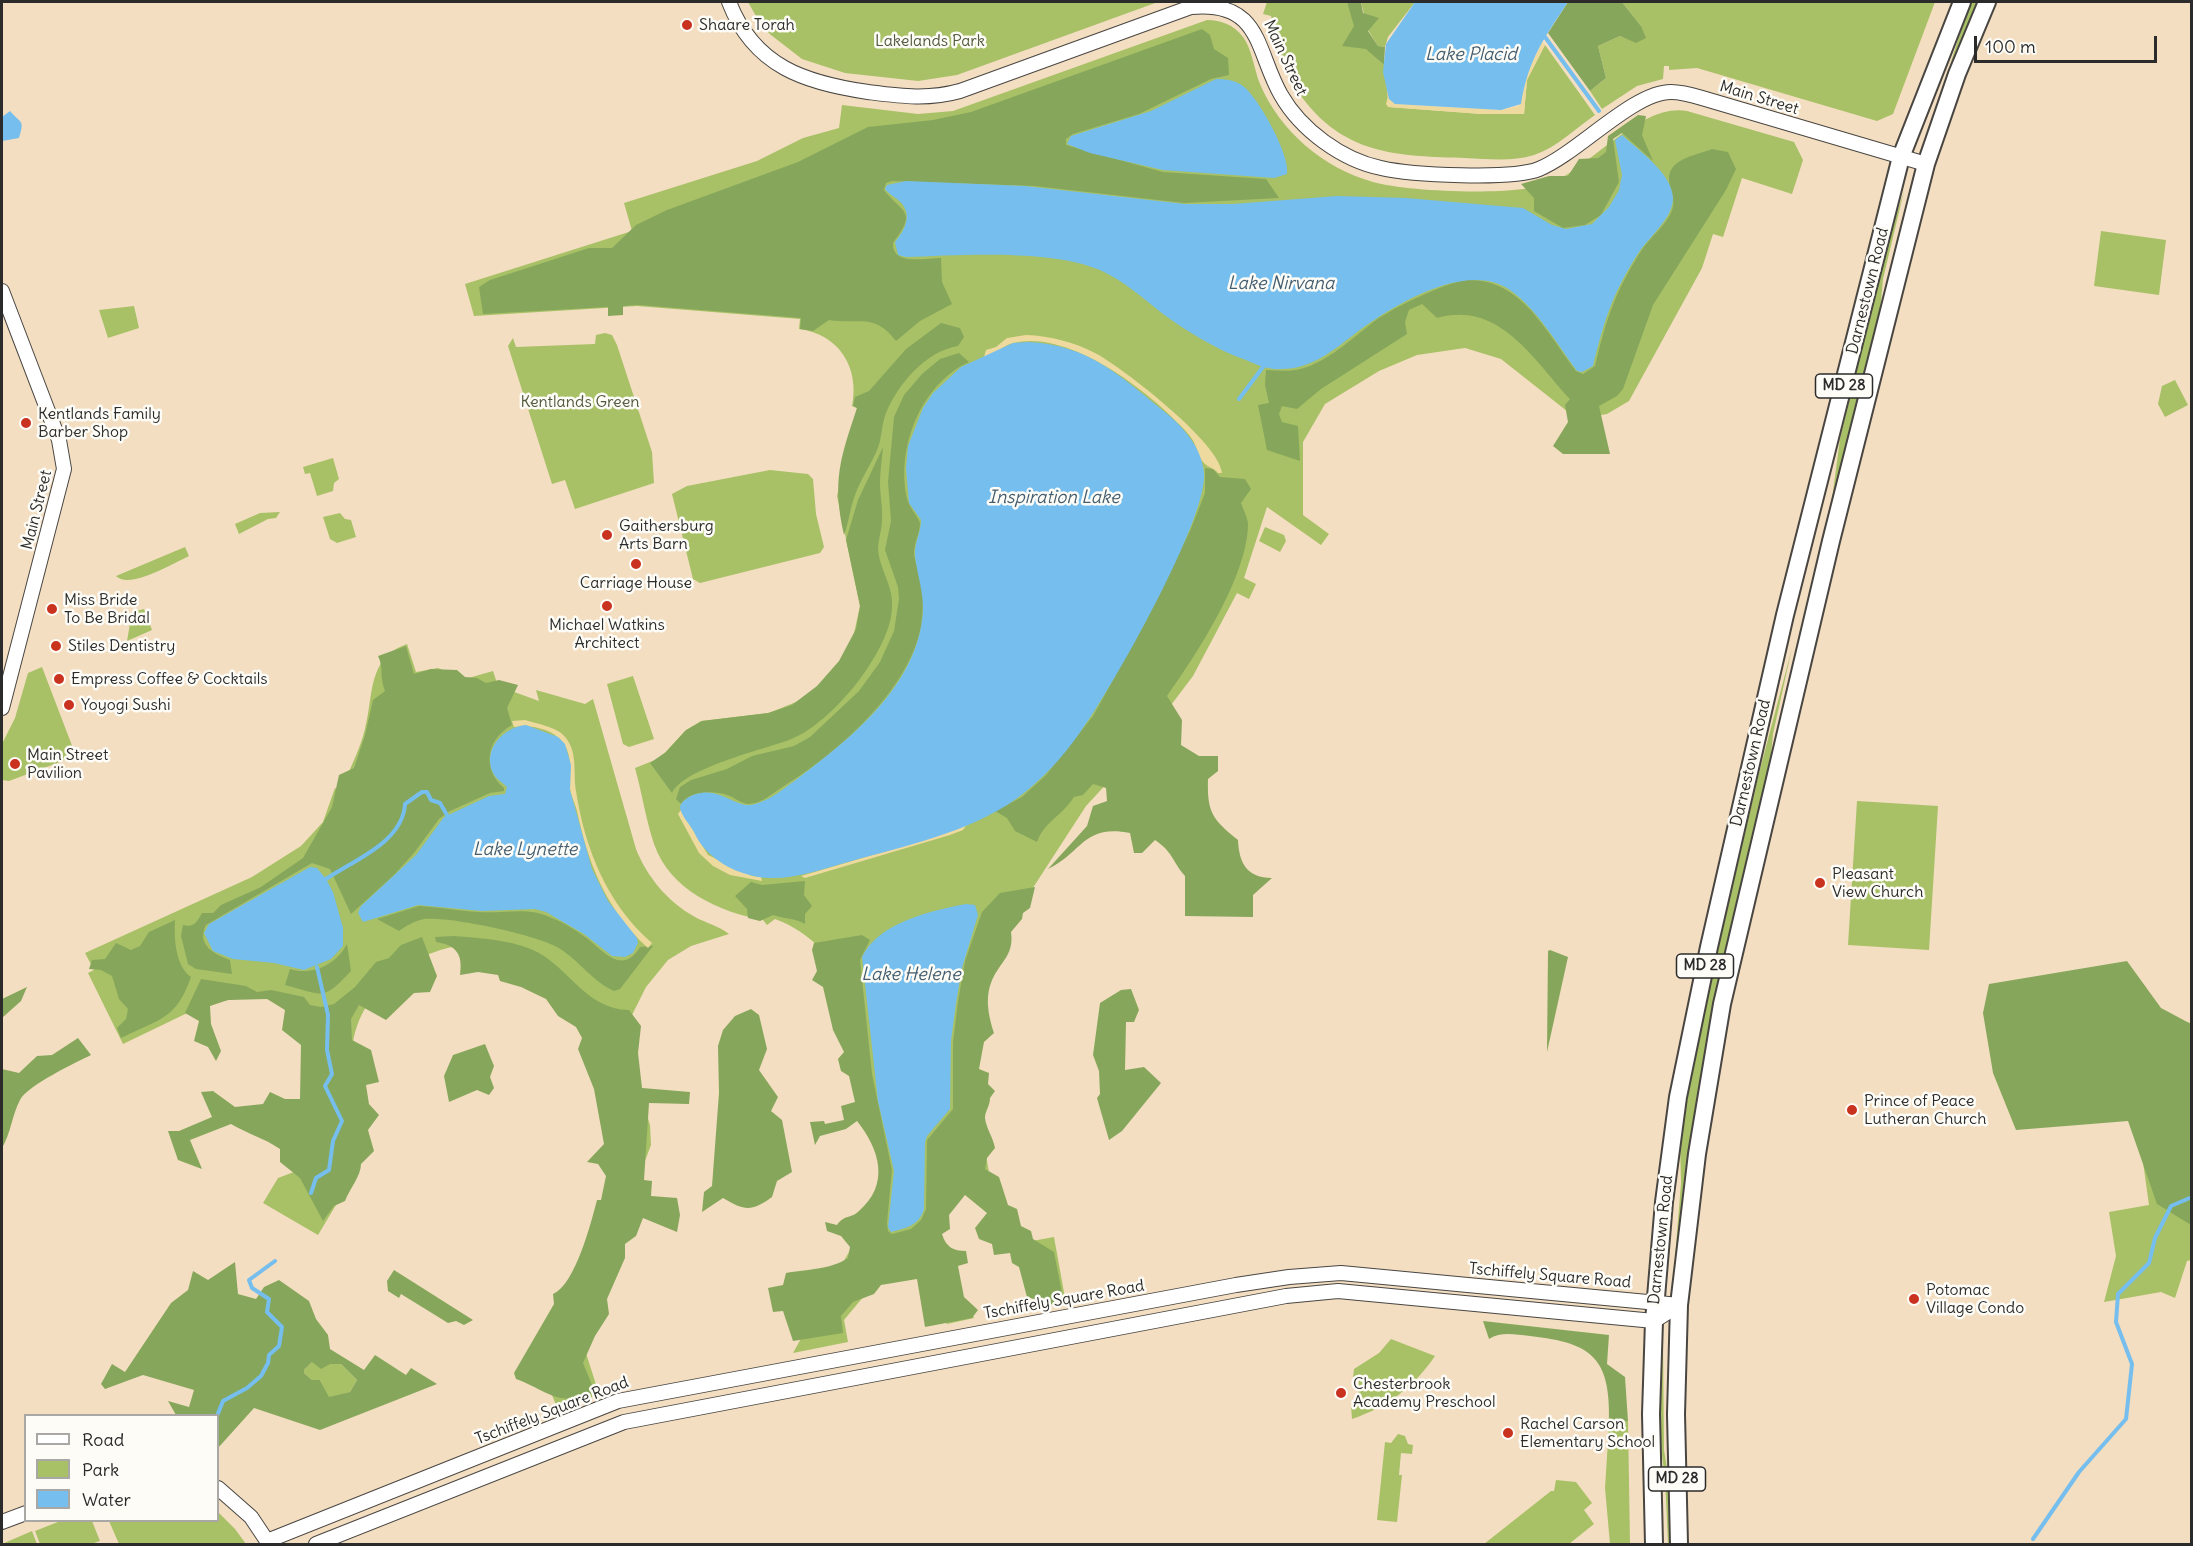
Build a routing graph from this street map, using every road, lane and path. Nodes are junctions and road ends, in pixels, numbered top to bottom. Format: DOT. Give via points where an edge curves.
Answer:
graph roads {
  1 [pos="729,2"];
  2 [pos="1962,2"];
  3 [pos="1988,2"];
  4 [pos="1901,157"];
  5 [pos="1926,164"];
  6 [pos="2,291"];
  7 [pos="2,708"];
  8 [pos="1655,1303"];
  9 [pos="1679,1305"];
  10 [pos="1653,1321"];
  11 [pos="219,1489"];
  12 [pos="24,1514"];
  13 [pos="2,1522"];
  14 [pos="268,1543"];
  15 [pos="316,1545"];
  16 [pos="1654,1545"];
  17 [pos="1679,1545"];
  1 -- 4 [label="street, Main Street" via="739,23 759,48 797,75 828,86 915,98 960,91 1191,7 1218,4 1242,14 1255,27 1281,95 1304,124 1346,154 1391,170 1526,173 1562,157 1644,99 1670,92"];
  2 -- 4 [label="main road, Darnestown Road / MD 28"];
  3 -- 5 [label="main road, Darnestown Road / MD 28" via="1957,74"];
  4 -- 5 [label="street, Main Street"];
  4 -- 8 [label="main road, Darnestown Road / MD 28" via="1785,615 1709,947 1678,1097"];
  5 -- 9 [label="main road, Darnestown Road / MD 28" via="1831,541 1722,1004 1696,1154"];
  6 -- 7 [label="street, Main Street" via="59,440 64,469"];
  8 -- 9 [label="street, Tschiffely Square Road"];
  8 -- 10 [label="main road, Darnestown Road / MD 28"];
  8 -- 14 [label="street, Tschiffely Square Road" via="1341,1273 1236,1285 618,1401"];
  9 -- 10 [label="street"];
  9 -- 17 [label="main road, Darnestown Road / MD 28"];
  10 -- 15 [label="street" via="1338,1290 1286,1296 624,1422"];
  10 -- 16 [label="main road, Darnestown Road / MD 28"];
  11 -- 14 [label="street, Tschiffely Square Road" via="243,1508"];
  12 -- 13 [label="street"];
}
